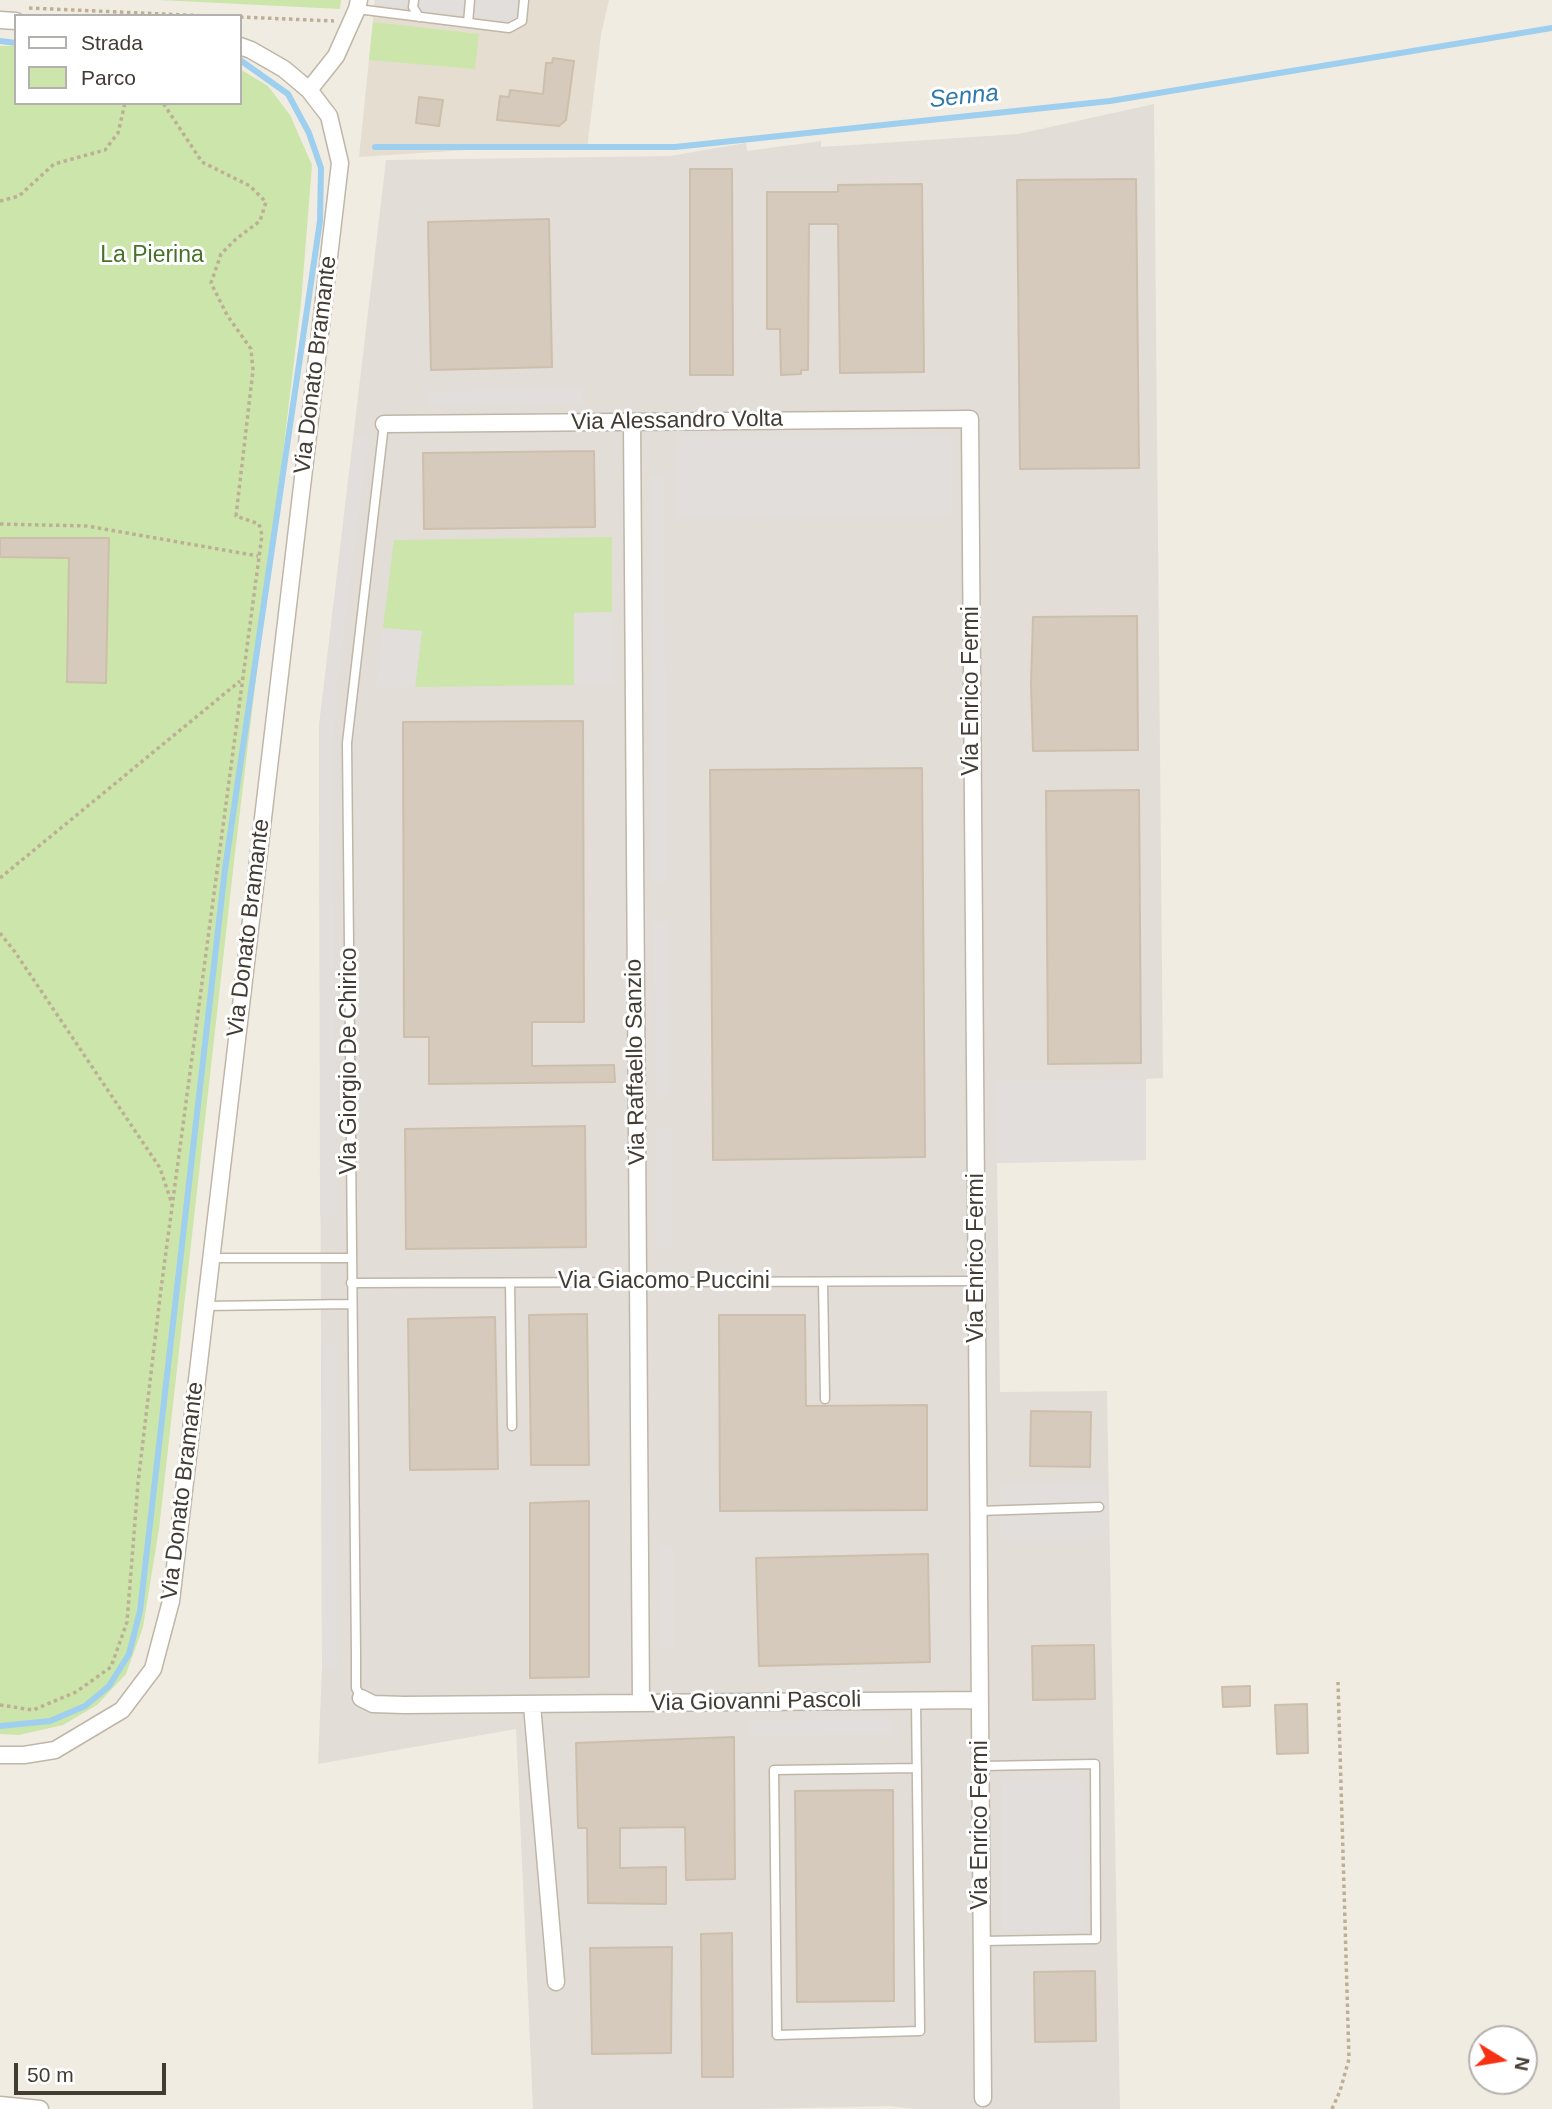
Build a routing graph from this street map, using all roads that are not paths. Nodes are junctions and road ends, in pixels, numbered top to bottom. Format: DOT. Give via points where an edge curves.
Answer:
graph roads {
  1 [pos="414,0"];
  2 [pos="470,0"];
  3 [pos="524,0"];
  4 [pos="358,5"];
  5 [pos="419,17"];
  6 [pos="468,23"];
  7 [pos="242,47"];
  8 [pos="309,90"];
  9 [pos="970,419"];
  10 [pos="632,422"];
  11 [pos="384,424"];
  12 [pos="210,1258"];
  13 [pos="351,1258"];
  14 [pos="977,1281"];
  15 [pos="638,1282"];
  16 [pos="823,1282"];
  17 [pos="351,1283"];
  18 [pos="510,1283"];
  19 [pos="351,1304"];
  20 [pos="205,1306"];
  21 [pos="825,1399"];
  22 [pos="512,1426"];
  23 [pos="1099,1507"];
  24 [pos="979,1511"];
  25 [pos="361,1698"];
  26 [pos="916,1700"];
  27 [pos="980,1700"];
  28 [pos="641,1703"];
  29 [pos="532,1705"];
  30 [pos="0,1755"];
  31 [pos="981,1766"];
  32 [pos="917,1768"];
  33 [pos="982,1941"];
  34 [pos="556,1982"];
  35 [pos="983,2098"];
  36 [pos="0,2105"];
  37 [pos="40,2109"];
  1 -- 5 [label="lane"];
  2 -- 6 [label="lane"];
  3 -- 6 [label="lane" via="522,21 509,28"];
  4 -- 5 [label="lane"];
  4 -- 8 [label="street" via="335,55"];
  5 -- 6 [label="lane"];
  7 -- 8 [label="street, Via Donato Bramante" via="284,69"];
  8 -- 12 [label="street, Via Donato Bramante" via="329,116 340,163"];
  9 -- 10 [label="street, Via Alessandro Volta"];
  9 -- 14 [label="street, Via Enrico Fermi"];
  10 -- 11 [label="street, Via Alessandro Volta"];
  10 -- 15 [label="street, Via Raffaello Sanzio"];
  11 -- 13 [label="lane, Via Giorgio De Chirico" via="347,743"];
  12 -- 13 [label="lane"];
  12 -- 20 [label="street, Via Donato Bramante"];
  13 -- 17 [label="lane, Via Giorgio De Chirico"];
  14 -- 16 [label="lane, Via Giacomo Puccini"];
  14 -- 24 [label="street, Via Enrico Fermi"];
  15 -- 16 [label="lane, Via Giacomo Puccini"];
  15 -- 18 [label="lane, Via Giacomo Puccini"];
  15 -- 28 [label="street, Via Raffaello Sanzio"];
  16 -- 21 [label="lane"];
  17 -- 18 [label="lane, Via Giacomo Puccini"];
  17 -- 19 [label="lane, Via Giorgio De Chirico"];
  18 -- 22 [label="lane"];
  19 -- 20 [label="lane"];
  19 -- 25 [label="lane, Via Giorgio De Chirico" via="356,1688"];
  20 -- 30 [label="street, Via Donato Bramante" via="171,1601 153,1669 122,1710 88,1733 55,1750"];
  23 -- 24 [label="lane"];
  24 -- 27 [label="street, Via Enrico Fermi"];
  25 -- 29 [label="street, Via Giovanni Pascoli" via="373,1704"];
  26 -- 27 [label="street, Via Giovanni Pascoli"];
  26 -- 28 [label="street, Via Giovanni Pascoli"];
  26 -- 32 [label="lane"];
  27 -- 31 [label="street, Via Enrico Fermi"];
  28 -- 29 [label="street, Via Giovanni Pascoli"];
  29 -- 34 [label="street"];
  31 -- 33 [label="street, Via Enrico Fermi"];
  31 -- 33 [label="lane" via="1095,1764 1096,1939"];
  32 -- 32 [label="lane" via="920,2031 777,2035 774,1770"];
  33 -- 35 [label="street, Via Enrico Fermi"];
  36 -- 37 [label="street"];
}
